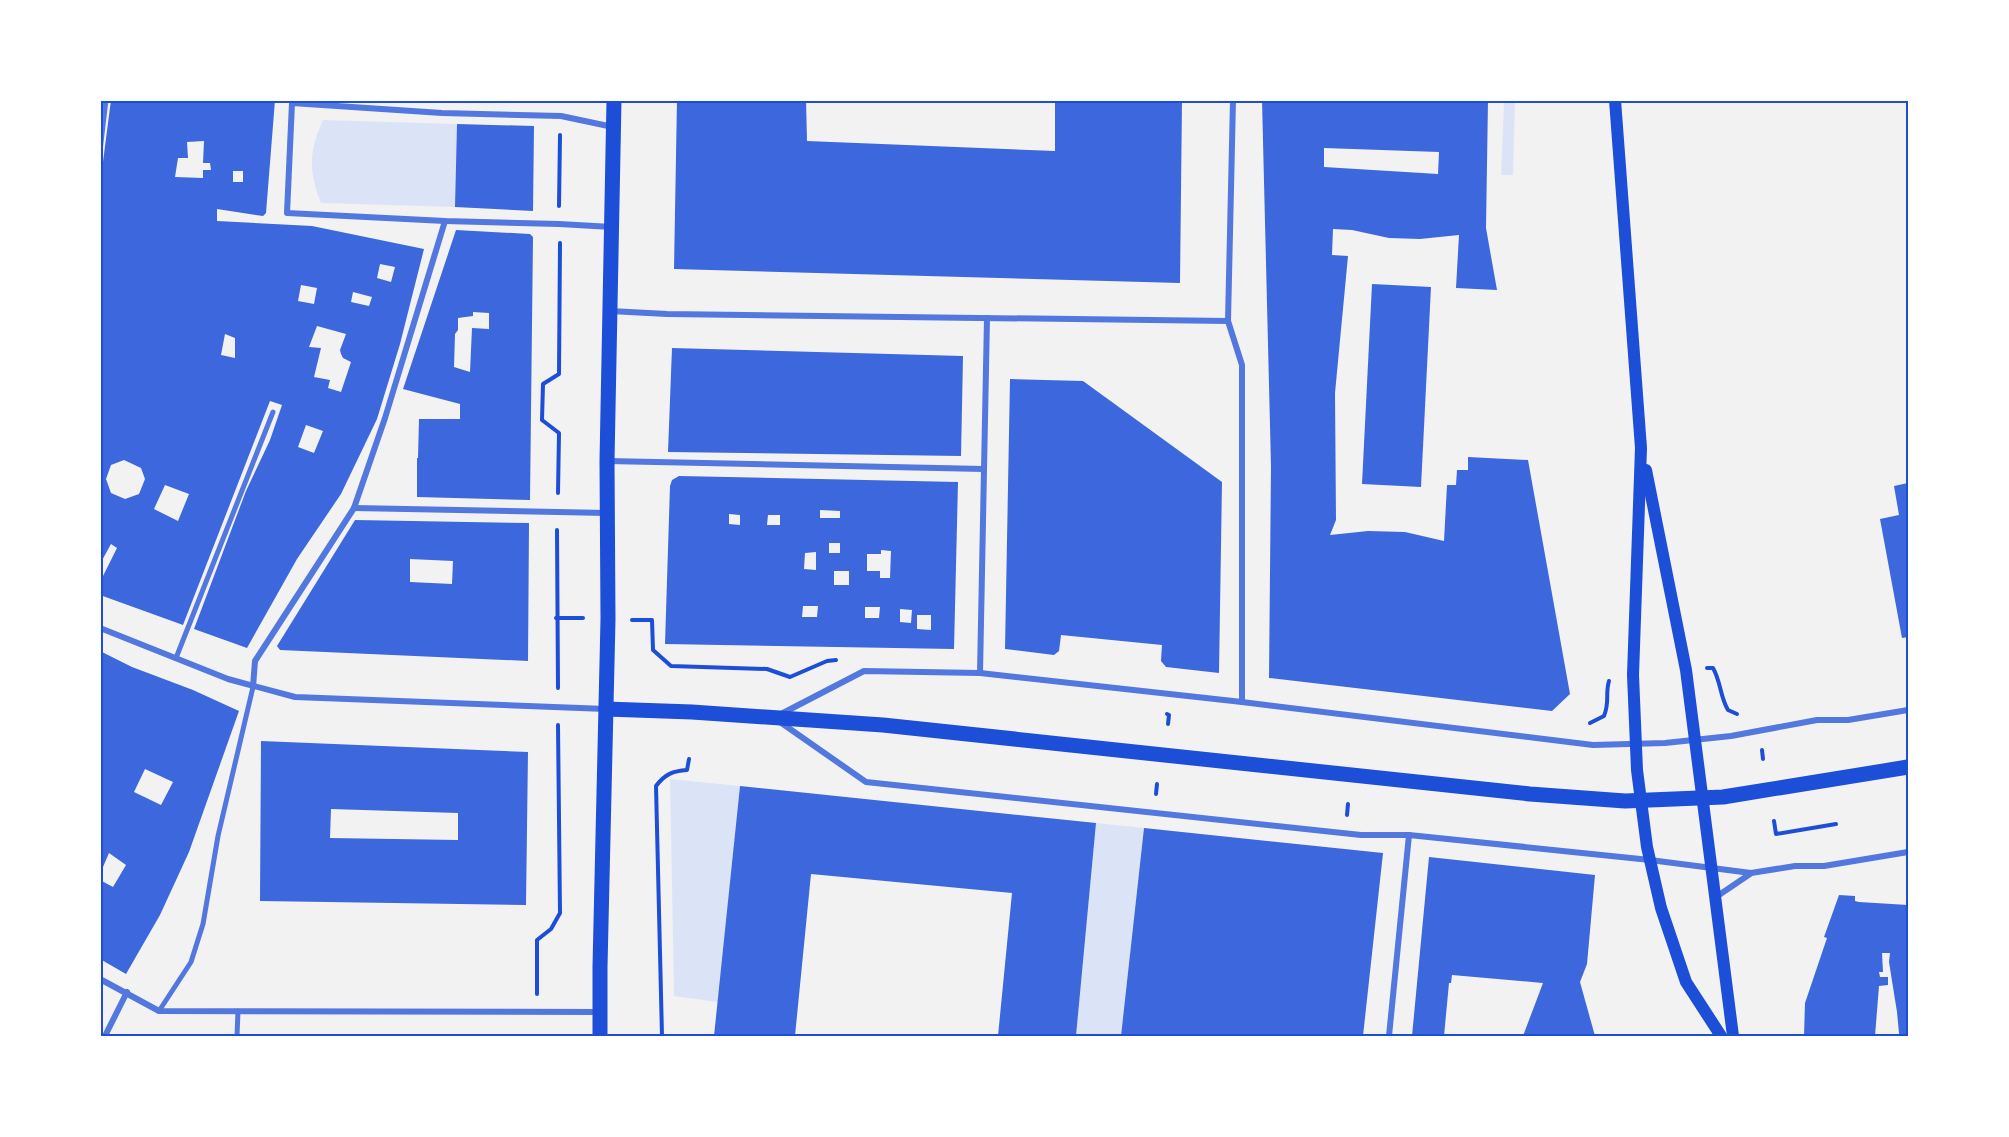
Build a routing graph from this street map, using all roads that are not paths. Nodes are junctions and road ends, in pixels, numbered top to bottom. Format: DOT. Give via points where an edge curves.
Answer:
graph roads {
  1 [pos="106,100"];
  2 [pos="384,100"];
  3 [pos="614,100"];
  4 [pos="1233,100"];
  5 [pos="1615,100"];
  6 [pos="289,102"];
  7 [pos="383,109"];
  8 [pos="614,127"];
  9 [pos="100,151"];
  10 [pos="445,221"];
  11 [pos="612,227"];
  12 [pos="610,311"];
  13 [pos="987,318"];
  14 [pos="1228,321"];
  15 [pos="273,412"];
  16 [pos="1641,448"];
  17 [pos="607,461"];
  18 [pos="984,469"];
  19 [pos="354,508"];
  20 [pos="607,513"];
  21 [pos="100,628"];
  22 [pos="176,658"];
  23 [pos="980,673"];
  24 [pos="253,687"];
  25 [pos="1242,702"];
  26 [pos="606,709"];
  27 [pos="1908,710"];
  28 [pos="774,718"];
  29 [pos="1696,740"];
  30 [pos="1636,744"];
  31 [pos="1908,767"];
  32 [pos="1409,836"];
  33 [pos="1908,852"];
  34 [pos="1650,860"];
  35 [pos="1712,868"];
  36 [pos="1751,873"];
  37 [pos="1716,897"];
  38 [pos="100,979"];
  39 [pos="127,992"];
  40 [pos="159,1011"];
  41 [pos="238,1011"];
  42 [pos="600,1012"];
  43 [pos="105,1036"];
  44 [pos="237,1036"];
  45 [pos="600,1036"];
  46 [pos="1389,1036"];
  47 [pos="1721,1036"];
  48 [pos="1733,1036"];
  1 -- 9 [label="street"];
  2 -- 7 [label="street"];
  3 -- 8 [label="main road"];
  4 -- 14 [label="street"];
  5 -- 16 [label="main road"];
  6 -- 7 [label="street"];
  6 -- 10 [label="street" via="287,213"];
  7 -- 8 [label="street" via="561,116"];
  8 -- 11 [label="main road"];
  10 -- 11 [label="street"];
  10 -- 19 [label="street"];
  11 -- 12 [label="main road"];
  12 -- 13 [label="street"];
  12 -- 17 [label="main road"];
  13 -- 14 [label="street"];
  13 -- 18 [label="street"];
  14 -- 25 [label="street" via="1242,364"];
  15 -- 22 [label="street"];
  16 -- 29 [label="main road" via="1686,670"];
  16 -- 30 [label="main road" via="1633,675"];
  17 -- 18 [label="street"];
  17 -- 20 [label="main road"];
  18 -- 23 [label="street"];
  19 -- 20 [label="street"];
  19 -- 24 [label="street" via="255,661"];
  20 -- 26 [label="main road"];
  21 -- 22 [label="street"];
  22 -- 24 [label="street"];
  23 -- 25 [label="street"];
  23 -- 28 [label="street" via="864,671"];
  24 -- 26 [label="street" via="295,697"];
  24 -- 40 [label="street" via="218,836 203,924 191,962"];
  25 -- 30 [label="street" via="1593,745"];
  26 -- 28 [label="main road"];
  26 -- 42 [label="main road"];
  27 -- 29 [label="street"];
  28 -- 31 [label="main road" via="883,725 1625,801 1723,797"];
  28 -- 32 [label="street" via="866,782 1361,835"];
  29 -- 30 [label="street"];
  29 -- 35 [label="main road"];
  30 -- 34 [label="main road"];
  32 -- 34 [label="street"];
  32 -- 46 [label="street"];
  33 -- 36 [label="street"];
  34 -- 35 [label="street"];
  34 -- 47 [label="main road" via="1661,908 1686,982"];
  35 -- 36 [label="street"];
  35 -- 37 [label="main road"];
  36 -- 37 [label="street"];
  37 -- 48 [label="main road"];
  38 -- 39 [label="street"];
  39 -- 40 [label="street"];
  39 -- 43 [label="street"];
  40 -- 41 [label="street"];
  41 -- 42 [label="street"];
  41 -- 44 [label="street"];
  42 -- 45 [label="main road"];
}
